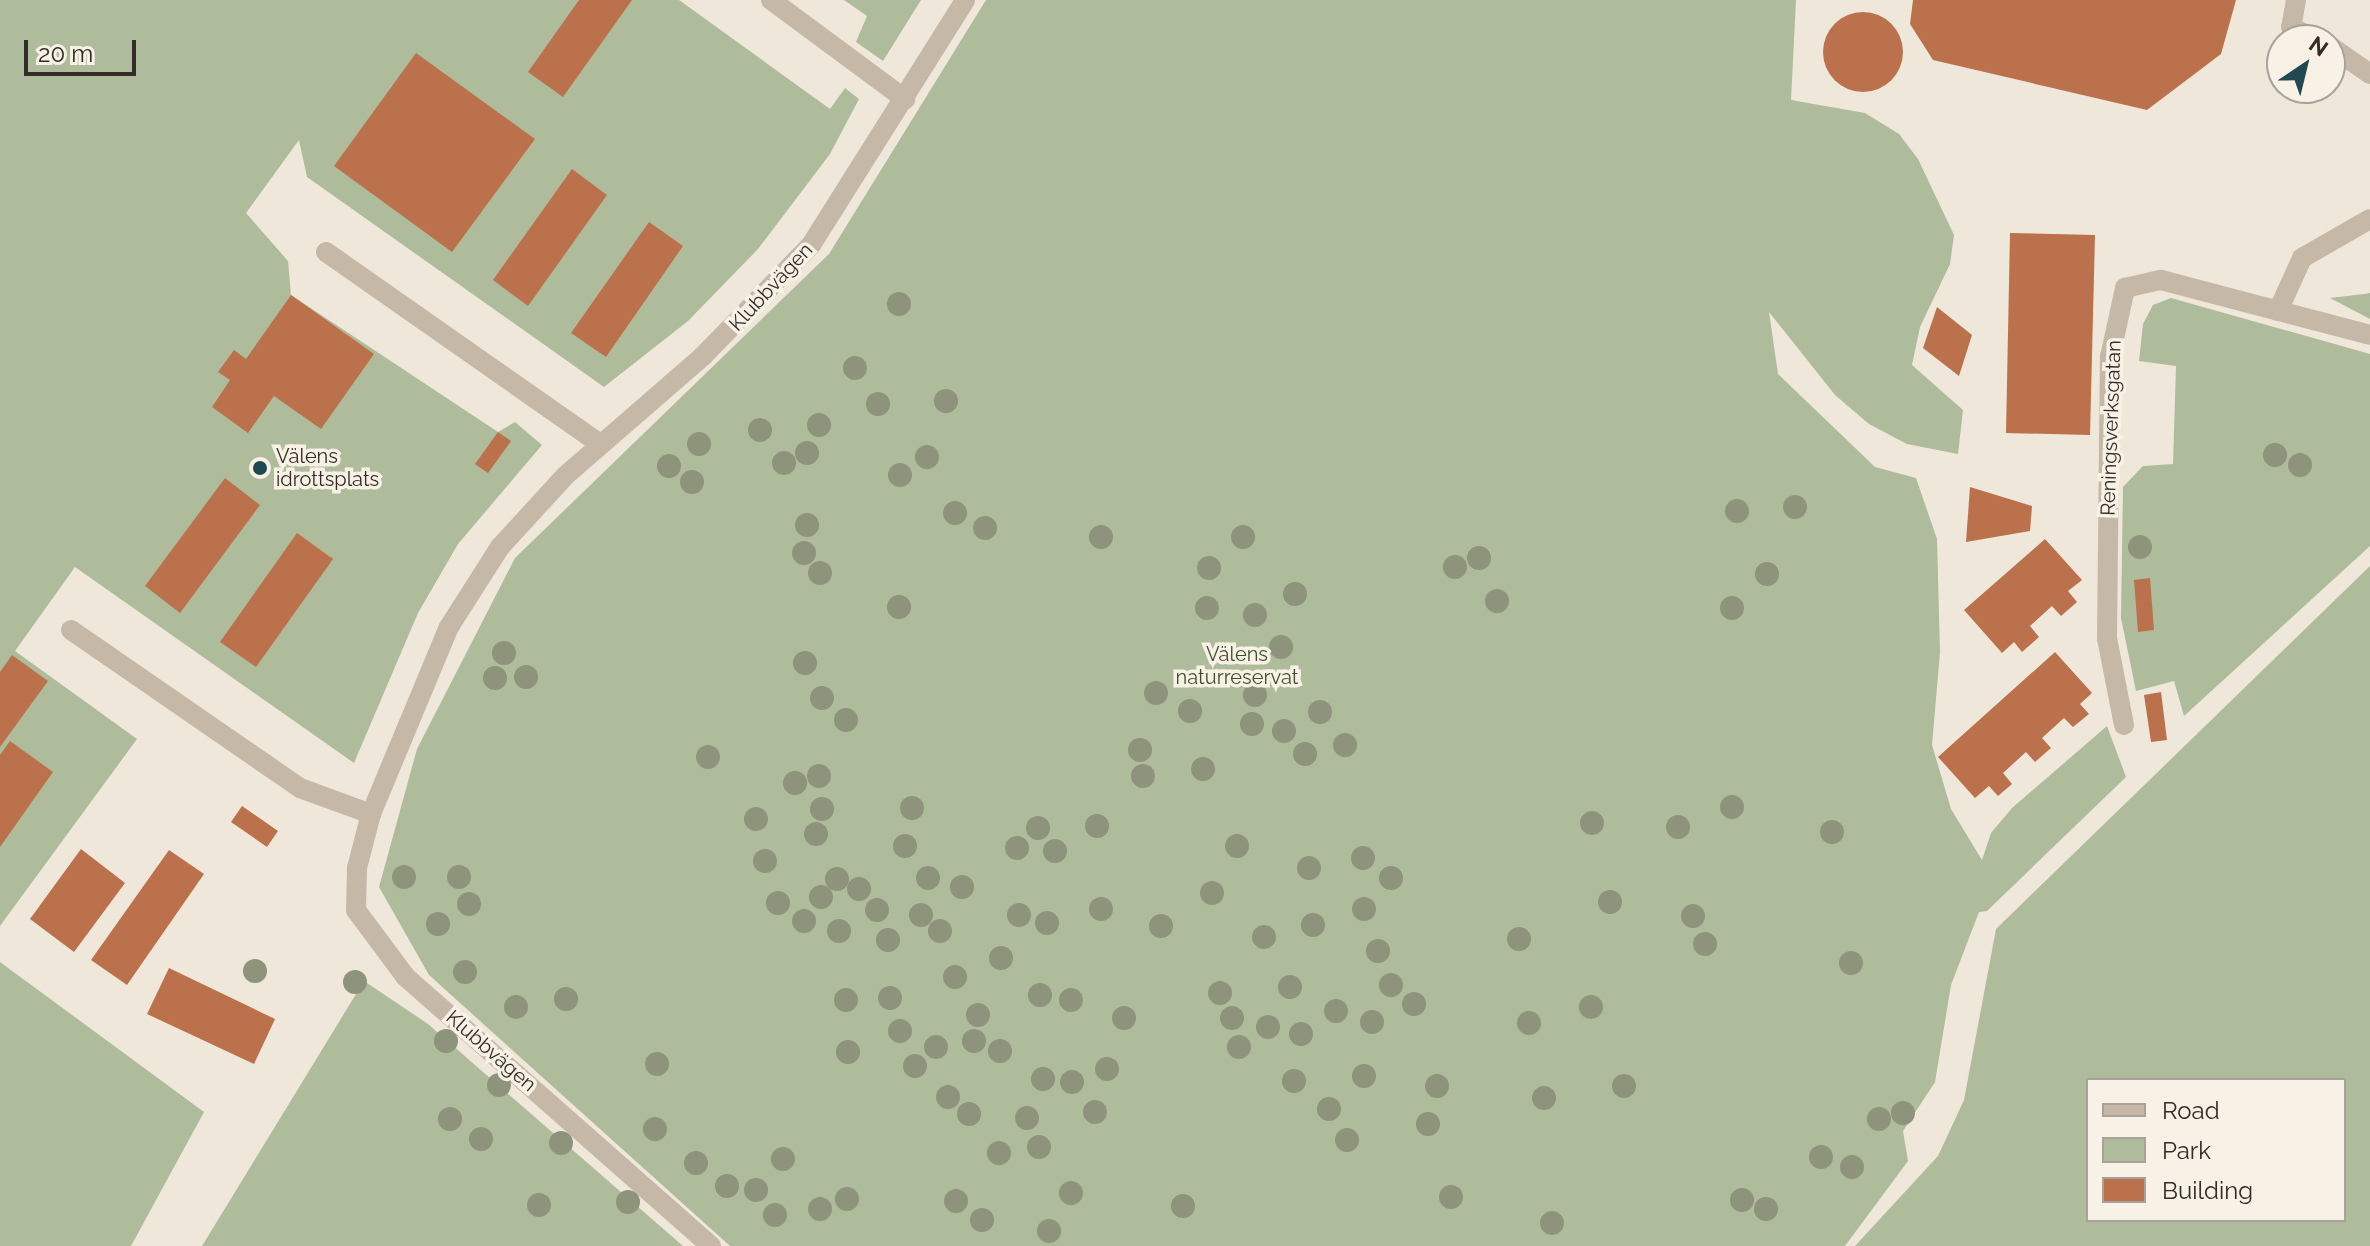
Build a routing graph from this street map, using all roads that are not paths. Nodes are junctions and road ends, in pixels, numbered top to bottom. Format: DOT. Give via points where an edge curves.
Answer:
graph roads {
  1 [pos="771,0"];
  2 [pos="965,0"];
  3 [pos="2296,0"];
  4 [pos="2292,24"];
  5 [pos="2346,57"];
  6 [pos="2370,74"];
  7 [pos="905,99"];
  8 [pos="2370,219"];
  9 [pos="326,252"];
  10 [pos="2278,311"];
  11 [pos="2370,335"];
  12 [pos="599,443"];
  13 [pos="71,630"];
  14 [pos="2124,725"];
  15 [pos="371,814"];
  16 [pos="711,1246"];
  1 -- 7 [label="street"];
  2 -- 7 [label="street, Klubbvägen"];
  3 -- 4 [label="street"];
  5 -- 6 [label="street"];
  7 -- 12 [label="street, Klubbvägen" via="811,245 764,299"];
  8 -- 10 [label="street" via="2302,258"];
  9 -- 12 [label="street"];
  10 -- 11 [label="street, Reningsverksgatan"];
  10 -- 14 [label="street, Reningsverksgatan" via="2161,280 2125,288 2117,304 2110,357 2107,638"];
  12 -- 15 [label="street, Klubbvägen" via="500,547 475,583 449,627"];
  13 -- 15 [label="street" via="300,788"];
  15 -- 16 [label="street, Klubbvägen" via="357,868 356,910 379,946"];
}
